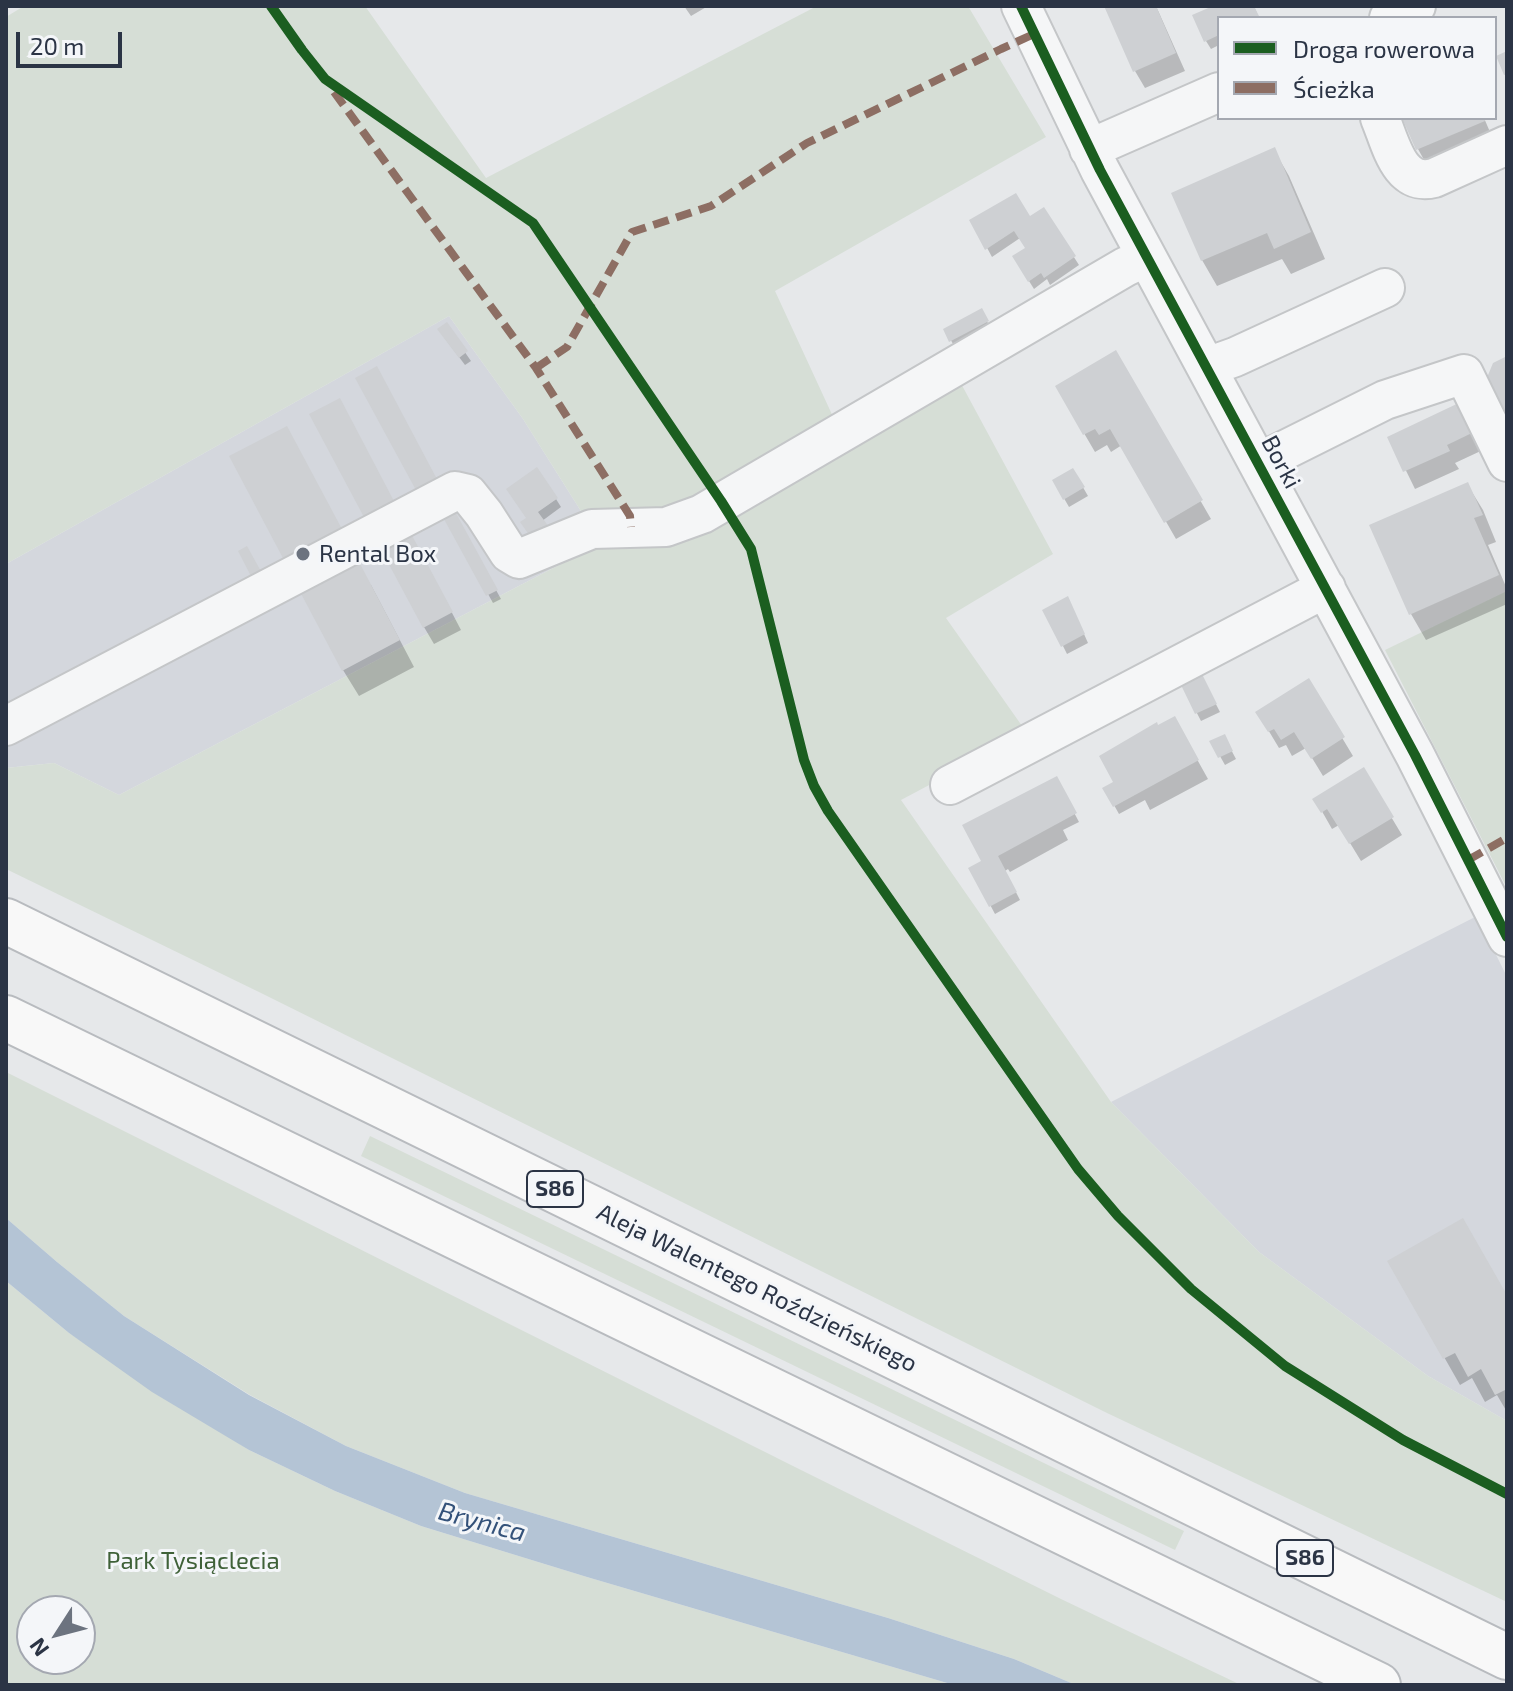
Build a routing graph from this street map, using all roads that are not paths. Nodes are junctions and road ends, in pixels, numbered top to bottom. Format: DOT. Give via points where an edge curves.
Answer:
graph roads {
  1 [pos="1021,6"];
  2 [pos="1416,6"];
  3 [pos="1394,16"];
  4 [pos="1217,93"];
  5 [pos="1381,120"];
  6 [pos="1507,145"];
  7 [pos="1089,149"];
  8 [pos="1146,257"];
  9 [pos="1385,288"];
  10 [pos="1207,367"];
  11 [pos="1507,462"];
  12 [pos="1259,463"];
  13 [pos="1326,588"];
  14 [pos="6,726"];
  15 [pos="950,785"];
  16 [pos="6,921"];
  17 [pos="1507,937"];
  18 [pos="6,1018"];
  19 [pos="1507,1657"];
  20 [pos="1378,1685"];
  1 -- 7 [label="street, Borki"];
  2 -- 3 [label="street"];
  4 -- 7 [label="street"];
  5 -- 6 [label="street" via="1399,163 1417,180 1434,178"];
  7 -- 8 [label="street, Borki"];
  8 -- 10 [label="street, Borki"];
  8 -- 14 [label="street" via="702,514 666,527 592,529 519,559 509,553 468,494 455,491"];
  9 -- 10 [label="street"];
  10 -- 12 [label="street, Borki"];
  11 -- 12 [label="street" via="1464,374 1385,400"];
  12 -- 13 [label="street, Borki"];
  13 -- 15 [label="street"];
  13 -- 17 [label="street, Borki"];
  16 -- 19 [label="highway, Aleja Walentego Roździeńskiego / S86"];
  18 -- 20 [label="highway"];
}
